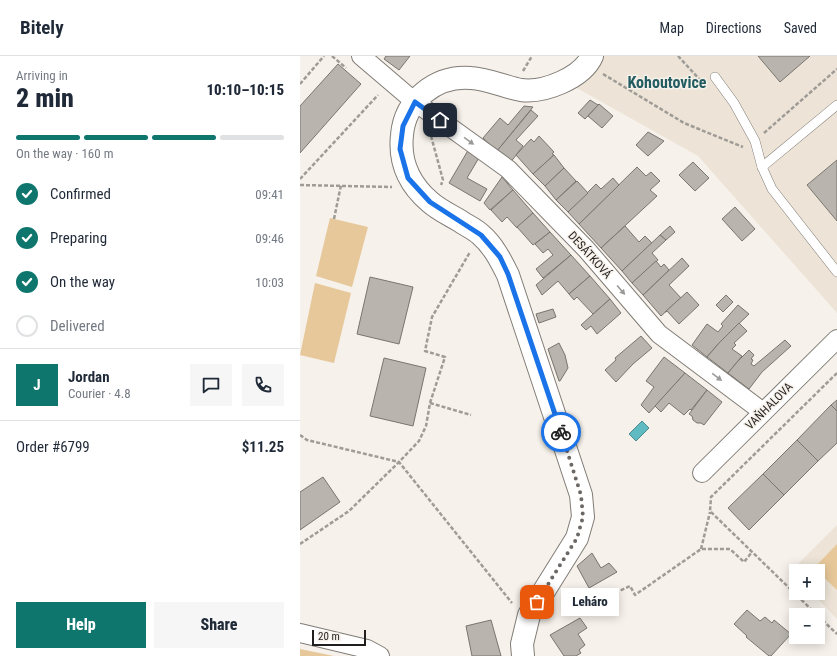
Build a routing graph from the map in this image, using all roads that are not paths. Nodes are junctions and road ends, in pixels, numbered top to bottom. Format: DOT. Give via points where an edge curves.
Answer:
graph roads {
  1 [pos="361,56"];
  2 [pos="594,63"];
  3 [pos="715,77"];
  4 [pos="837,105"];
  5 [pos="422,107"];
  6 [pos="762,167"];
  7 [pos="837,272"];
  8 [pos="837,339"];
  9 [pos="763,412"];
  10 [pos="702,473"];
  11 [pos="300,633"];
  12 [pos="380,656"];
  13 [pos="523,656"];
  1 -- 5 [label="street, DESÁTKOVÁ"];
  2 -- 5 [label="street" via="549,88 522,90 471,78 448,79 425,90"];
  3 -- 6 [label="lane" via="734,103 755,141"];
  4 -- 6 [label="lane"];
  5 -- 9 [label="street, DESÁTKOVÁ, one-way" via="508,169 586,249 659,334"];
  5 -- 13 [label="street" via="403,126 400,149 408,178 430,202 481,235 500,257 508,274 581,495 583,517 577,538 529,615 522,644"];
  6 -- 7 [label="lane" via="772,189"];
  8 -- 9 [label="street, VAŇHALOVA"];
  9 -- 10 [label="street, VAŇHALOVA"];
  11 -- 12 [label="street" via="367,649"];
}
